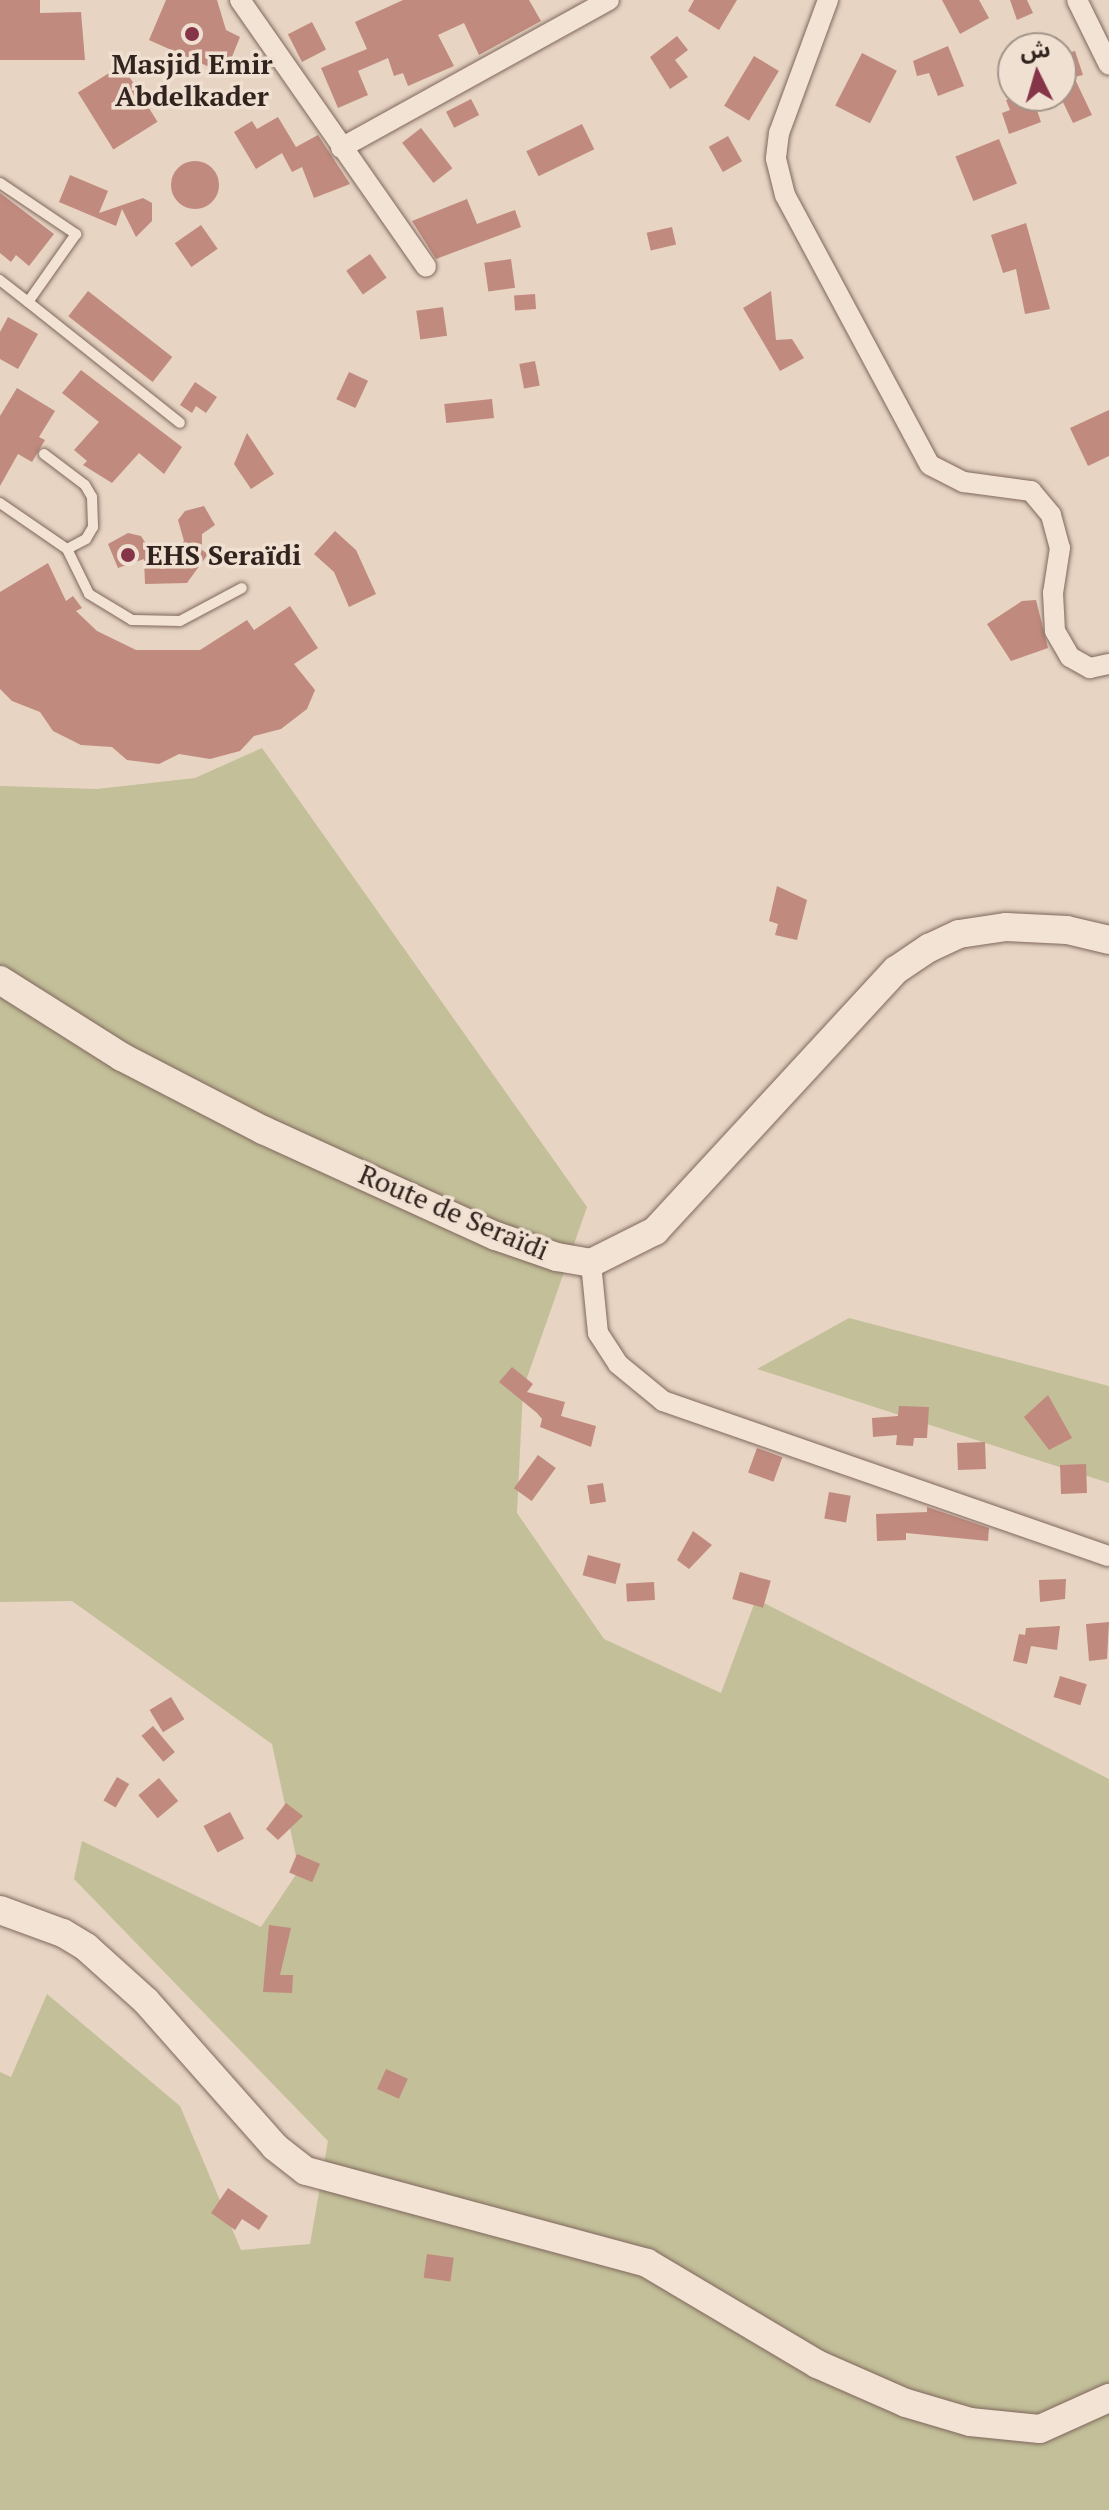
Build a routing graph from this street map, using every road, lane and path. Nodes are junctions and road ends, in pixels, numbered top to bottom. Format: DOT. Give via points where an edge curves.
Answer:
graph roads {
  1 [pos="240,0"];
  2 [pos="609,0"];
  3 [pos="828,0"];
  4 [pos="1077,0"];
  5 [pos="1109,65"];
  6 [pos="341,148"];
  7 [pos="0,183"];
  8 [pos="426,267"];
  9 [pos="0,280"];
  10 [pos="28,302"];
  11 [pos="180,423"];
  12 [pos="44,454"];
  13 [pos="0,503"];
  14 [pos="67,549"];
  15 [pos="242,588"];
  16 [pos="1109,664"];
  17 [pos="1109,940"];
  18 [pos="0,980"];
  19 [pos="591,1263"];
  20 [pos="1109,1556"];
  21 [pos="0,1910"];
  22 [pos="1109,2398"];
  1 -- 6 [label="street"];
  2 -- 6 [label="street"];
  3 -- 16 [label="street" via="779,133 776,159 785,195 930,465 964,482 1031,491 1051,515 1060,548 1053,593 1055,631 1070,657 1090,668"];
  4 -- 5 [label="street"];
  6 -- 8 [label="street"];
  7 -- 10 [label="lane" via="76,234"];
  9 -- 10 [label="lane"];
  10 -- 11 [label="lane"];
  12 -- 14 [label="lane" via="85,485 92,497 93,527 86,539"];
  13 -- 14 [label="lane"];
  14 -- 15 [label="lane" via="89,594 132,620 180,621"];
  17 -- 19 [label="main road" via="1067,930 1006,927 959,934 929,948 896,970 655,1231"];
  18 -- 19 [label="main road, Route de Seraïdi" via="122,1057 263,1130 496,1236"];
  19 -- 20 [label="street" via="598,1333 618,1364 663,1401"];
  21 -- 22 [label="main road" via="86,1947 146,2001 275,2147 306,2171 647,2263 817,2364 906,2403 970,2422 1040,2429"];
}
